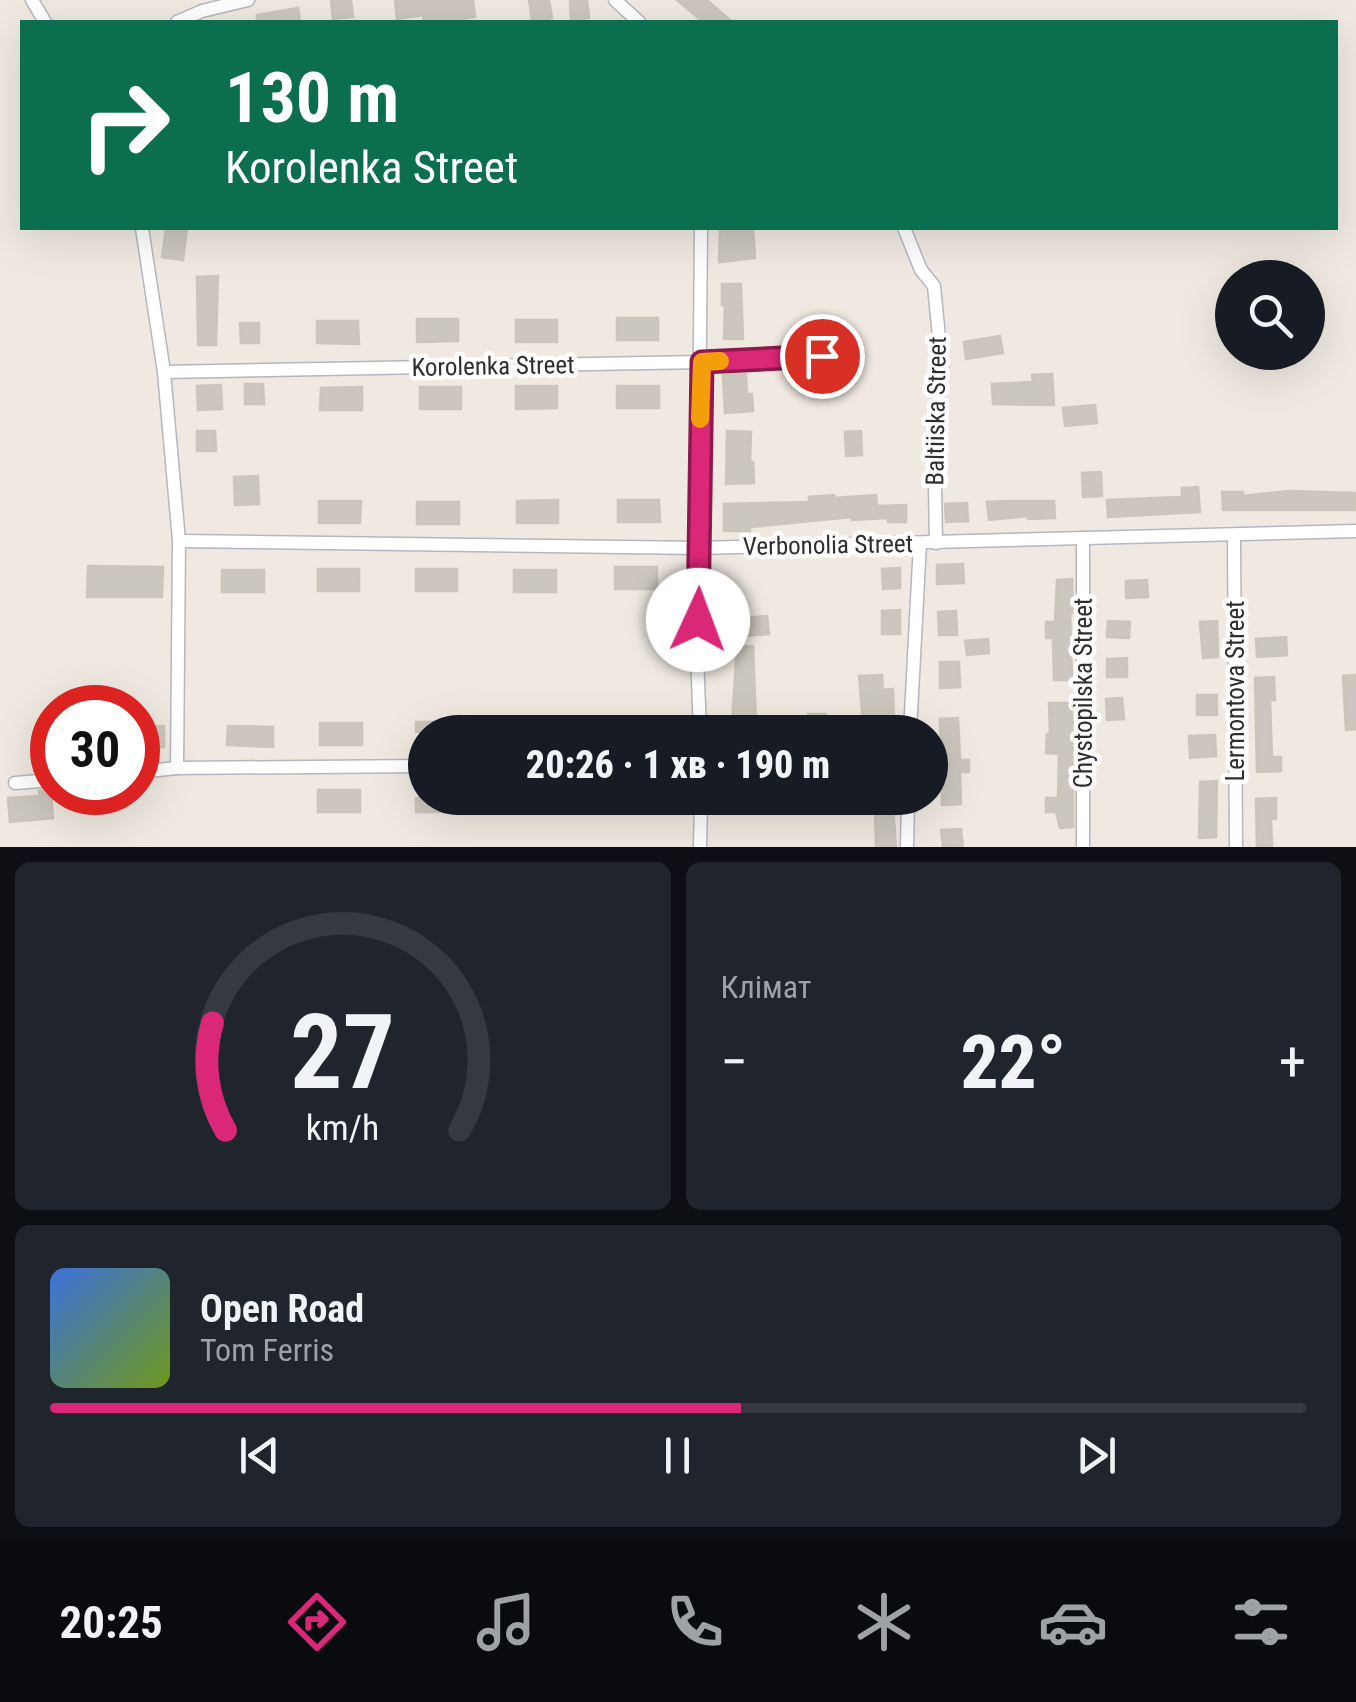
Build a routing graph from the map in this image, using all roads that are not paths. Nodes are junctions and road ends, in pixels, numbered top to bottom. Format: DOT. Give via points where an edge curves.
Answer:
graph roads {
  1 [pos="248,0"];
  2 [pos="615,0"];
  3 [pos="182,20"];
  4 [pos="637,20"];
  5 [pos="142,230"];
  6 [pos="701,230"];
  7 [pos="905,230"];
  8 [pos="822,356"];
  9 [pos="702,362"];
  10 [pos="164,372"];
  11 [pos="1356,531"];
  12 [pos="1234,534"];
  13 [pos="1083,538"];
  14 [pos="180,541"];
  15 [pos="936,543"];
  16 [pos="920,544"];
  17 [pos="700,548"];
  18 [pos="699,715"];
  19 [pos="911,715"];
  20 [pos="408,766"];
  21 [pos="177,768"];
  22 [pos="160,770"];
  23 [pos="30,782"];
  24 [pos="16,783"];
  25 [pos="701,815"];
  26 [pos="908,815"];
  27 [pos="700,847"];
  28 [pos="907,847"];
  29 [pos="1084,847"];
  30 [pos="1236,847"];
  1 -- 3 [label="street"];
  2 -- 4 [label="street"];
  5 -- 10 [label="street"];
  6 -- 9 [label="street"];
  7 -- 15 [label="street, Baltiiska Street" via="934,286 942,368 934,429"];
  8 -- 9 [label="street, Korolenka Street"];
  9 -- 10 [label="street, Korolenka Street"];
  9 -- 17 [label="street"];
  10 -- 14 [label="street"];
  11 -- 12 [label="street, Verbonolia Street"];
  12 -- 13 [label="street, Verbonolia Street"];
  12 -- 30 [label="street, Lermontova Street"];
  13 -- 15 [label="street, Verbonolia Street"];
  13 -- 29 [label="street, Chystopilska Street"];
  14 -- 17 [label="street, Verbonolia Street"];
  14 -- 21 [label="street"];
  15 -- 16 [label="street, Verbonolia Street"];
  16 -- 17 [label="street, Verbonolia Street"];
  16 -- 19 [label="street"];
  17 -- 18 [label="street"];
  20 -- 21 [label="street"];
  21 -- 22 [label="street"];
  23 -- 24 [label="street"];
  25 -- 27 [label="street"];
  26 -- 28 [label="street"];
}
